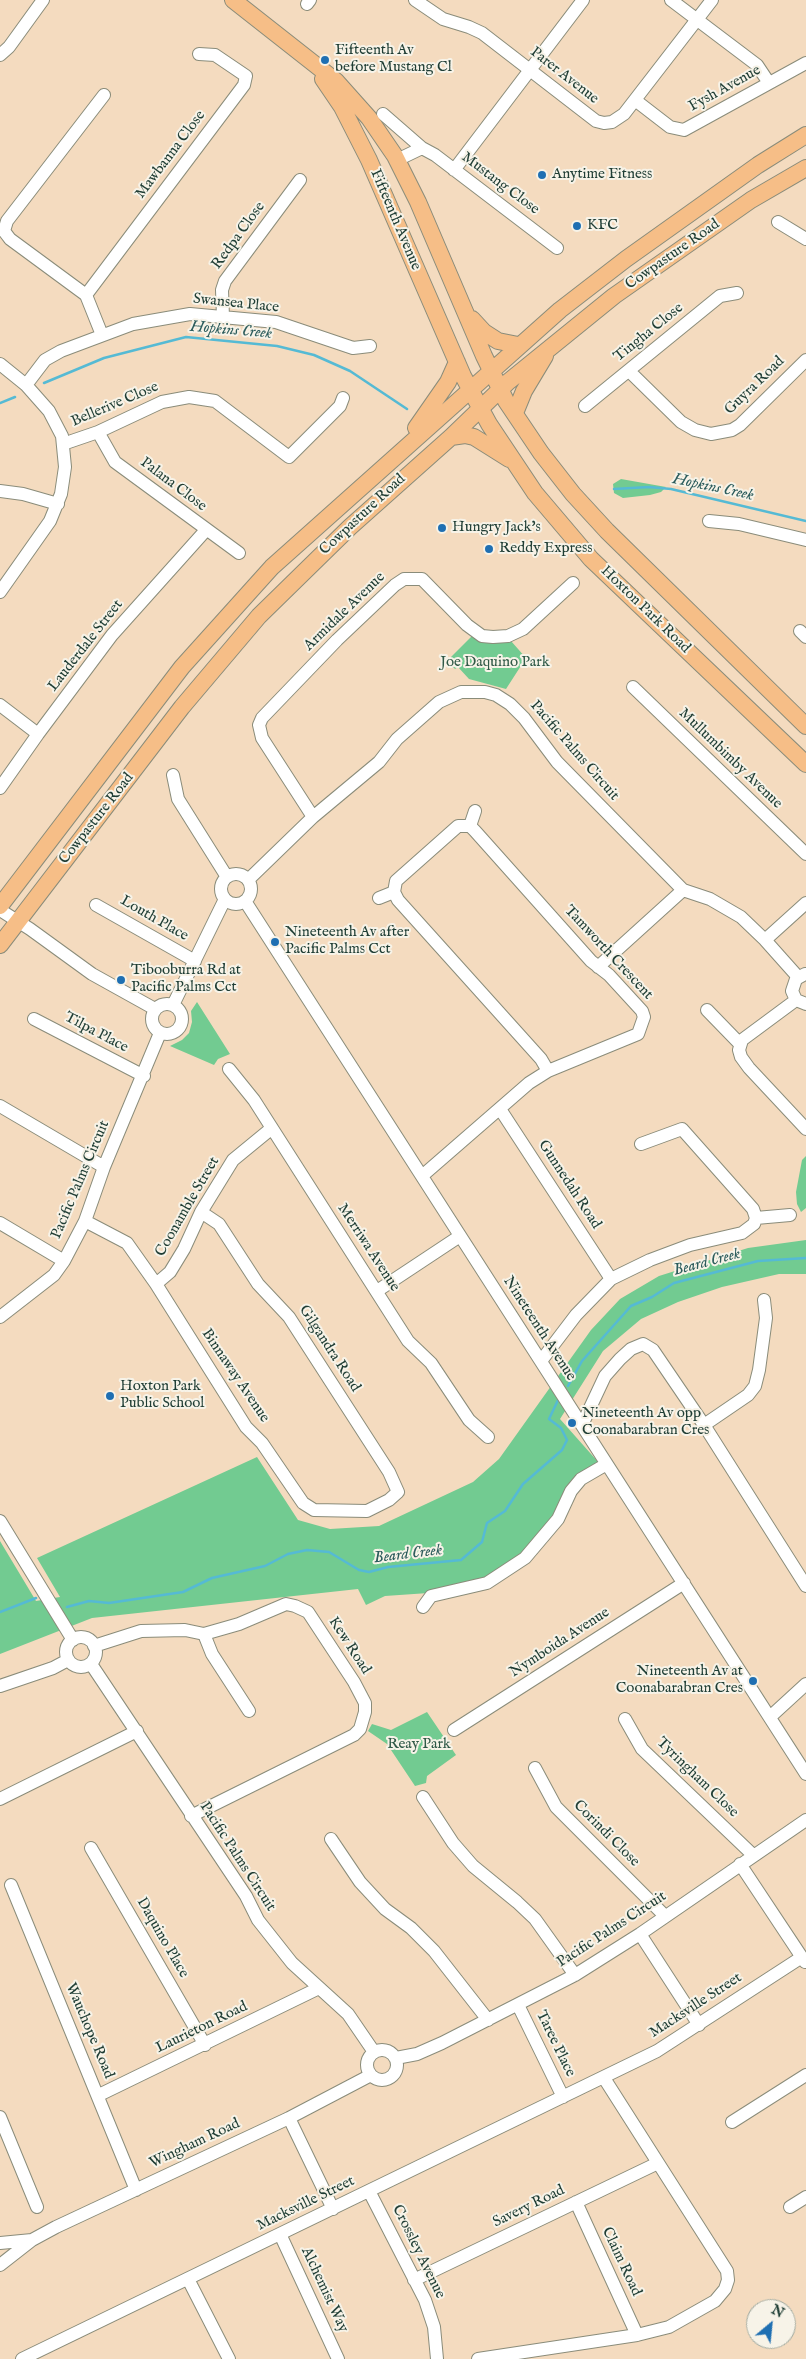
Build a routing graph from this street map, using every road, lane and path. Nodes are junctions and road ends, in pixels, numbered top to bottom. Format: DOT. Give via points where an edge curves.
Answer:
graph roads {
  1 [pos="43,0"];
  2 [pos="233,0"];
  3 [pos="415,0"];
  4 [pos="583,0"];
  5 [pos="671,0"];
  6 [pos="712,0"];
  7 [pos="697,19"];
  8 [pos="199,54"];
  9 [pos="0,55"];
  10 [pos="309,58"];
  11 [pos="806,63"];
  12 [pos="530,70"];
  13 [pos="769,83"];
  14 [pos="104,95"];
  15 [pos="635,100"];
  16 [pos="383,114"];
  17 [pos="806,135"];
  18 [pos="422,148"];
  19 [pos="397,160"];
  20 [pos="806,168"];
  21 [pos="454,170"];
  22 [pos="300,180"];
  23 [pos="778,222"];
  24 [pos="806,239"];
  25 [pos="557,248"];
  26 [pos="737,293"];
  27 [pos="86,295"];
  28 [pos="466,314"];
  29 [pos="223,317"];
  30 [pos="102,335"];
  31 [pos="518,345"];
  32 [pos="370,346"];
  33 [pos="550,347"];
  34 [pos="806,360"];
  35 [pos="457,362"];
  36 [pos="0,364"];
  37 [pos="492,370"];
  38 [pos="629,371"];
  39 [pos="26,385"];
  40 [pos="470,388"];
  41 [pos="500,389"];
  42 [pos="343,398"];
  43 [pos="584,406"];
  44 [pos="480,407"];
  45 [pos="515,414"];
  46 [pos="98,432"];
  47 [pos="450,437"];
  48 [pos="63,444"];
  49 [pos="399,453"];
  50 [pos="515,463"];
  51 [pos="0,491"];
  52 [pos="58,504"];
  53 [pos="709,521"];
  54 [pos="206,530"];
  55 [pos="806,540"];
  56 [pos="239,553"];
  57 [pos="573,583"];
  58 [pos="0,592"];
  59 [pos="633,687"];
  60 [pos="0,705"];
  61 [pos="806,726"];
  62 [pos="38,734"];
  63 [pos="806,764"];
  64 [pos="173,775"];
  65 [pos="0,788"];
  66 [pos="474,811"];
  67 [pos="313,817"];
  68 [pos="470,826"];
  69 [pos="806,854"];
  70 [pos="226,877"];
  71 [pos="248,880"];
  72 [pos="683,890"];
  73 [pos="394,892"];
  74 [pos="379,898"];
  75 [pos="225,899"];
  76 [pos="245,901"];
  77 [pos="806,903"];
  78 [pos="96,905"];
  79 [pos="0,908"];
  80 [pos="18,921"];
  81 [pos="765,940"];
  82 [pos="0,945"];
  83 [pos="195,961"];
  84 [pos="598,967"];
  85 [pos="802,976"];
  86 [pos="801,1002"];
  87 [pos="173,1005"];
  88 [pos="155,1009"];
  89 [pos="707,1010"];
  90 [pos="34,1019"];
  91 [pos="160,1033"];
  92 [pos="740,1044"];
  93 [pos="229,1070"];
  94 [pos="548,1071"];
  95 [pos="144,1076"];
  96 [pos="0,1106"];
  97 [pos="500,1109"];
  98 [pos="272,1128"];
  99 [pos="806,1129"];
  100 [pos="642,1144"];
  101 [pos="104,1167"];
  102 [pos="422,1176"];
  103 [pos="201,1212"];
  104 [pos="790,1216"];
  105 [pos="756,1218"];
  106 [pos="85,1221"];
  107 [pos="0,1222"];
  108 [pos="460,1236"];
  109 [pos="64,1261"];
  110 [pos="611,1279"];
  111 [pos="156,1284"];
  112 [pos="377,1291"];
  113 [pos="764,1300"];
  114 [pos="0,1317"];
  115 [pos="541,1361"];
  116 [pos="582,1425"];
  117 [pos="704,1425"];
  118 [pos="488,1436"];
  119 [pos="606,1465"];
  120 [pos="398,1492"];
  121 [pos="0,1521"];
  122 [pos="684,1583"];
  123 [pos="806,1586"];
  124 [pos="423,1607"];
  125 [pos="204,1634"];
  126 [pos="71,1635"];
  127 [pos="94,1646"];
  128 [pos="68,1660"];
  129 [pos="91,1664"];
  130 [pos="806,1684"];
  131 [pos="0,1686"];
  132 [pos="250,1711"];
  133 [pos="770,1717"];
  134 [pos="625,1718"];
  135 [pos="454,1730"];
  136 [pos="137,1731"];
  137 [pos="535,1768"];
  138 [pos="806,1774"];
  139 [pos="423,1797"];
  140 [pos="0,1799"];
  141 [pos="191,1816"];
  142 [pos="806,1820"];
  143 [pos="331,1839"];
  144 [pos="91,1848"];
  145 [pos="754,1855"];
  146 [pos="740,1864"];
  147 [pos="11,1885"];
  148 [pos="665,1916"];
  149 [pos="640,1934"];
  150 [pos="804,1960"];
  151 [pos="575,1975"];
  152 [pos="319,1988"];
  153 [pos="518,2005"];
  154 [pos="488,2020"];
  155 [pos="699,2024"];
  156 [pos="204,2045"];
  157 [pos="374,2052"];
  158 [pos="396,2058"];
  159 [pos="371,2075"];
  160 [pos="806,2075"];
  161 [pos="604,2078"];
  162 [pos="99,2095"];
  163 [pos="563,2097"];
  164 [pos="0,2117"];
  165 [pos="289,2118"];
  166 [pos="732,2122"];
  167 [pos="658,2163"];
  168 [pos="136,2190"];
  169 [pos="369,2191"];
  170 [pos="806,2197"];
  171 [pos="576,2202"];
  172 [pos="37,2207"];
  173 [pos="790,2207"];
  174 [pos="333,2209"];
  175 [pos="280,2234"];
  176 [pos="32,2240"];
  177 [pos="0,2243"];
  178 [pos="0,2265"];
  179 [pos="188,2279"];
  180 [pos="414,2280"];
  181 [pos="637,2335"];
  182 [pos="22,2359"];
  183 [pos="229,2359"];
  184 [pos="338,2359"];
  185 [pos="437,2359"];
  186 [pos="478,2359"];
  1 -- 9 [label="street"];
  2 -- 10 [label="main road, Fifteenth Avenue"];
  3 -- 12 [label="street, Parer Avenue" via="443,19 482,33"];
  4 -- 12 [label="street"];
  5 -- 7 [label="street"];
  6 -- 7 [label="street, Parer Avenue"];
  7 -- 13 [label="street" via="757,65"];
  7 -- 15 [label="street, Parer Avenue"];
  8 -- 27 [label="street, Mawbanna Close" via="215,55 246,76 244,86"];
  10 -- 19 [label="main road, Fifteenth Avenue" via="336,81 369,118"];
  10 -- 35 [label="main road, Fifteenth Avenue" via="342,107 370,160"];
  11 -- 13 [label="street, Fysh Avenue"];
  12 -- 15 [label="street, Parer Avenue" via="604,123 619,119"];
  12 -- 21 [label="street"];
  13 -- 15 [label="street, Fysh Avenue" via="684,130 670,127"];
  14 -- 27 [label="street" via="7,222 4,231 10,239"];
  16 -- 18 [label="street, Mustang Close"];
  17 -- 31 [label="main road, Cowpasture Road" via="770,156 626,259"];
  18 -- 19 [label="street"];
  18 -- 21 [label="street, Mustang Close"];
  19 -- 28 [label="main road, Fifteenth Avenue"];
  20 -- 33 [label="main road, Cowpasture Road" via="751,200 696,238 614,296"];
  21 -- 25 [label="street, Mustang Close"];
  22 -- 29 [label="street, Redpa Close" via="225,281"];
  23 -- 24 [label="street"];
  26 -- 38 [label="street, Tingha Close" via="720,296"];
  27 -- 30 [label="street"];
  28 -- 31 [label="main road" via="498,341"];
  28 -- 37 [label="main road, Fifteenth Avenue"];
  29 -- 30 [label="street, Swansea Place" via="190,314 161,318"];
  29 -- 32 [label="street, Swansea Place" via="276,322 353,348"];
  30 -- 39 [label="street, Swansea Place" via="45,360"];
  31 -- 37 [label="main road, Cowpasture Road"];
  33 -- 41 [label="main road, Cowpasture Road"];
  33 -- 45 [label="main road" via="524,391"];
  34 -- 38 [label="street, Guyra Road" via="740,425 711,434 681,422"];
  35 -- 40 [label="main road, Fifteenth Avenue"];
  35 -- 49 [label="main road" via="448,382"];
  36 -- 39 [label="street"];
  37 -- 40 [label="main road, Cowpasture Road"];
  37 -- 41 [label="main road, Hoxton Park Road"];
  38 -- 43 [label="street, Tingha Close"];
  39 -- 48 [label="street" via="49,411"];
  40 -- 44 [label="main road, Hoxton Park Road"];
  40 -- 49 [label="main road, Cowpasture Road"];
  41 -- 44 [label="main road, Cowpasture Road"];
  41 -- 45 [label="main road, Hoxton Park Road"];
  42 -- 46 [label="street, Bellerive Close" via="340,406 289,457 226,408 201,398 183,397 162,402"];
  44 -- 47 [label="main road, Cowpasture Road"];
  44 -- 50 [label="main road, Hoxton Park Road"];
  45 -- 61 [label="main road, Hoxton Park Road" via="573,494 614,538"];
  46 -- 48 [label="street, Bellerive Close"];
  46 -- 54 [label="street, Palana Close" via="115,462"];
  47 -- 50 [label="main road" via="474,437"];
  47 -- 80 [label="main road, Cowpasture Road" via="350,527 259,616 182,707"];
  48 -- 52 [label="street" via="64,476"];
  49 -- 79 [label="main road, Cowpasture Road" via="272,567 188,660"];
  50 -- 63 [label="main road, Hoxton Park Road" via="535,493 591,558"];
  51 -- 52 [label="street"];
  52 -- 58 [label="street" via="45,530"];
  53 -- 55 [label="street" via="740,524"];
  54 -- 56 [label="street, Palana Close"];
  54 -- 62 [label="street, Lauderdale Street" via="112,635"];
  57 -- 67 [label="street, Armidale Avenue" via="523,629 508,636 493,637 482,636 467,625 422,579 404,579 395,585 262,718 262,738"];
  59 -- 69 [label="street, Mullumbimby Avenue"];
  60 -- 62 [label="street"];
  62 -- 65 [label="street, Lauderdale Street"];
  64 -- 70 [label="street" via="178,799"];
  66 -- 68 [label="street"];
  67 -- 71 [label="street, Pacific Palms Circuit"];
  67 -- 72 [label="street, Pacific Palms Circuit" via="379,762 397,739 439,702 462,692 485,692 503,700 524,718 557,762"];
  68 -- 73 [label="street" via="458,826 396,881"];
  68 -- 84 [label="street, Tamworth Crescent"];
  70 -- 71 [label="street" via="238,873"];
  70 -- 75 [label="street" via="221,886"];
  71 -- 76 [label="street" via="251,891"];
  72 -- 81 [label="street, Pacific Palms Circuit" via="726,907"];
  72 -- 84 [label="street"];
  73 -- 74 [label="street"];
  73 -- 94 [label="street" via="541,1059"];
  75 -- 76 [label="street" via="236,904"];
  75 -- 83 [label="street"];
  76 -- 102 [label="street, Nineteenth Avenue"];
  77 -- 81 [label="street"];
  78 -- 83 [label="street, Louth Place"];
  79 -- 80 [label="street"];
  80 -- 82 [label="main road, Cowpasture Road"];
  80 -- 88 [label="street" via="86,970"];
  81 -- 85 [label="street, Pacific Palms Circuit"];
  83 -- 87 [label="street"];
  84 -- 94 [label="street, Tamworth Crescent" via="642,1011 642,1027 638,1034"];
  85 -- 86 [label="street" via="792,987"];
  86 -- 92 [label="street" via="747,1036"];
  87 -- 88 [label="street" via="161,1005"];
  87 -- 91 [label="street" via="181,1014 180,1026 172,1034"];
  88 -- 91 [label="street" via="151,1021"];
  89 -- 92 [label="street"];
  90 -- 95 [label="street, Tilpa Place"];
  91 -- 95 [label="street, Pacific Palms Circuit"];
  92 -- 99 [label="street" via="741,1058"];
  93 -- 98 [label="street, Merriwa Avenue"];
  94 -- 97 [label="street, Tamworth Crescent"];
  95 -- 101 [label="street, Pacific Palms Circuit"];
  96 -- 101 [label="street"];
  97 -- 102 [label="street, Tamworth Crescent"];
  97 -- 110 [label="street, Gunnedah Road"];
  98 -- 103 [label="street, Coonamble Street" via="233,1160"];
  98 -- 112 [label="street, Merriwa Avenue"];
  100 -- 105 [label="street" via="682,1128 753,1209"];
  101 -- 106 [label="street, Pacific Palms Circuit"];
  102 -- 108 [label="street, Nineteenth Avenue"];
  103 -- 111 [label="street, Coonamble Street" via="184,1250 170,1272"];
  103 -- 120 [label="street, Gilgandra Road" via="219,1224 258,1284 289,1317 389,1472"];
  104 -- 105 [label="street"];
  105 -- 110 [label="street" via="754,1224 742,1233 690,1245"];
  106 -- 109 [label="street, Pacific Palms Circuit"];
  106 -- 111 [label="street, Binnaway Avenue" via="127,1243"];
  107 -- 109 [label="street"];
  108 -- 112 [label="street"];
  108 -- 115 [label="street, Nineteenth Avenue"];
  109 -- 114 [label="street, Pacific Palms Circuit" via="54,1275"];
  110 -- 115 [label="street" via="576,1315"];
  111 -- 120 [label="street, Binnaway Avenue" via="246,1427 262,1443 302,1503 314,1510 367,1511"];
  112 -- 118 [label="street, Merriwa Avenue" via="408,1341 431,1363 469,1420"];
  113 -- 117 [label="street" via="766,1318 755,1386 748,1395"];
  115 -- 116 [label="street, Nineteenth Avenue"];
  116 -- 117 [label="street" via="605,1376 631,1349 643,1344 653,1350"];
  116 -- 119 [label="street, Nineteenth Avenue"];
  117 -- 123 [label="street"];
  119 -- 122 [label="street, Nineteenth Avenue"];
  119 -- 124 [label="street" via="581,1479 571,1491 558,1519 525,1558 486,1583 431,1596"];
  121 -- 126 [label="street"];
  122 -- 133 [label="street, Nineteenth Avenue"];
  122 -- 135 [label="street, Nymboida Avenue"];
  125 -- 127 [label="street, Kew Road" via="185,1630 140,1630"];
  125 -- 132 [label="street" via="212,1654"];
  125 -- 141 [label="street, Kew Road" via="240,1624 286,1604 308,1612 354,1682 365,1703 365,1712 360,1729 354,1735"];
  126 -- 127 [label="street" via="85,1638"];
  126 -- 128 [label="street" via="66,1651"];
  127 -- 129 [label="street" via="96,1655"];
  128 -- 129 [label="street" via="76,1666"];
  128 -- 131 [label="street"];
  129 -- 136 [label="street, Pacific Palms Circuit"];
  130 -- 133 [label="street"];
  133 -- 138 [label="street, Nineteenth Avenue"];
  134 -- 145 [label="street, Tyringham Close" via="642,1749"];
  136 -- 140 [label="street"];
  136 -- 141 [label="street, Pacific Palms Circuit"];
  137 -- 148 [label="street, Corindi Close" via="556,1807"];
  139 -- 151 [label="street" via="453,1843 473,1866 535,1919"];
  141 -- 152 [label="street, Pacific Palms Circuit" via="246,1896 258,1920 292,1963"];
  142 -- 145 [label="street, Pacific Palms Circuit"];
  143 -- 154 [label="street" via="360,1882 385,1909 434,1951"];
  144 -- 156 [label="street, Daquino Place"];
  145 -- 146 [label="street, Pacific Palms Circuit"];
  146 -- 148 [label="street, Pacific Palms Circuit"];
  146 -- 150 [label="street"];
  147 -- 162 [label="street, Wauchope Road"];
  148 -- 149 [label="street, Pacific Palms Circuit"];
  149 -- 151 [label="street, Pacific Palms Circuit"];
  149 -- 155 [label="street"];
  150 -- 155 [label="street, Macksville Street"];
  151 -- 153 [label="street, Pacific Palms Circuit"];
  152 -- 156 [label="street, Laurieton Road"];
  152 -- 157 [label="street, Pacific Palms Circuit" via="348,2014"];
  153 -- 154 [label="street, Pacific Palms Circuit"];
  153 -- 163 [label="street, Taree Place"];
  154 -- 158 [label="street, Pacific Palms Circuit" via="417,2054"];
  155 -- 161 [label="street, Macksville Street" via="657,2051"];
  156 -- 162 [label="street, Laurieton Road"];
  157 -- 158 [label="street" via="388,2050"];
  157 -- 159 [label="street" via="366,2062"];
  158 -- 159 [label="street" via="397,2067 392,2076 382,2080"];
  159 -- 165 [label="street, Wingham Road"];
  160 -- 166 [label="street"];
  161 -- 163 [label="street, Macksville Street"];
  161 -- 167 [label="street"];
  162 -- 168 [label="street, Wauchope Road"];
  163 -- 169 [label="street, Macksville Street"];
  164 -- 172 [label="street"];
  165 -- 168 [label="street, Wingham Road"];
  165 -- 174 [label="street"];
  167 -- 171 [label="street, Savery Road"];
  167 -- 181 [label="street" via="727,2271 728,2280 722,2294 688,2318 669,2327"];
  168 -- 176 [label="street, Wingham Road"];
  169 -- 174 [label="street, Macksville Street"];
  169 -- 180 [label="street, Crossley Avenue"];
  170 -- 173 [label="street"];
  171 -- 180 [label="street, Savery Road"];
  171 -- 181 [label="street, Claim Road"];
  174 -- 175 [label="street, Macksville Street"];
  175 -- 179 [label="street, Macksville Street"];
  175 -- 184 [label="street, Alchemist Way"];
  176 -- 177 [label="street, Wingham Road"];
  176 -- 178 [label="street, Wingham Road"];
  179 -- 182 [label="street, Macksville Street"];
  179 -- 183 [label="street"];
  180 -- 185 [label="street, Crossley Avenue" via="434,2327"];
  181 -- 186 [label="street"];
}
